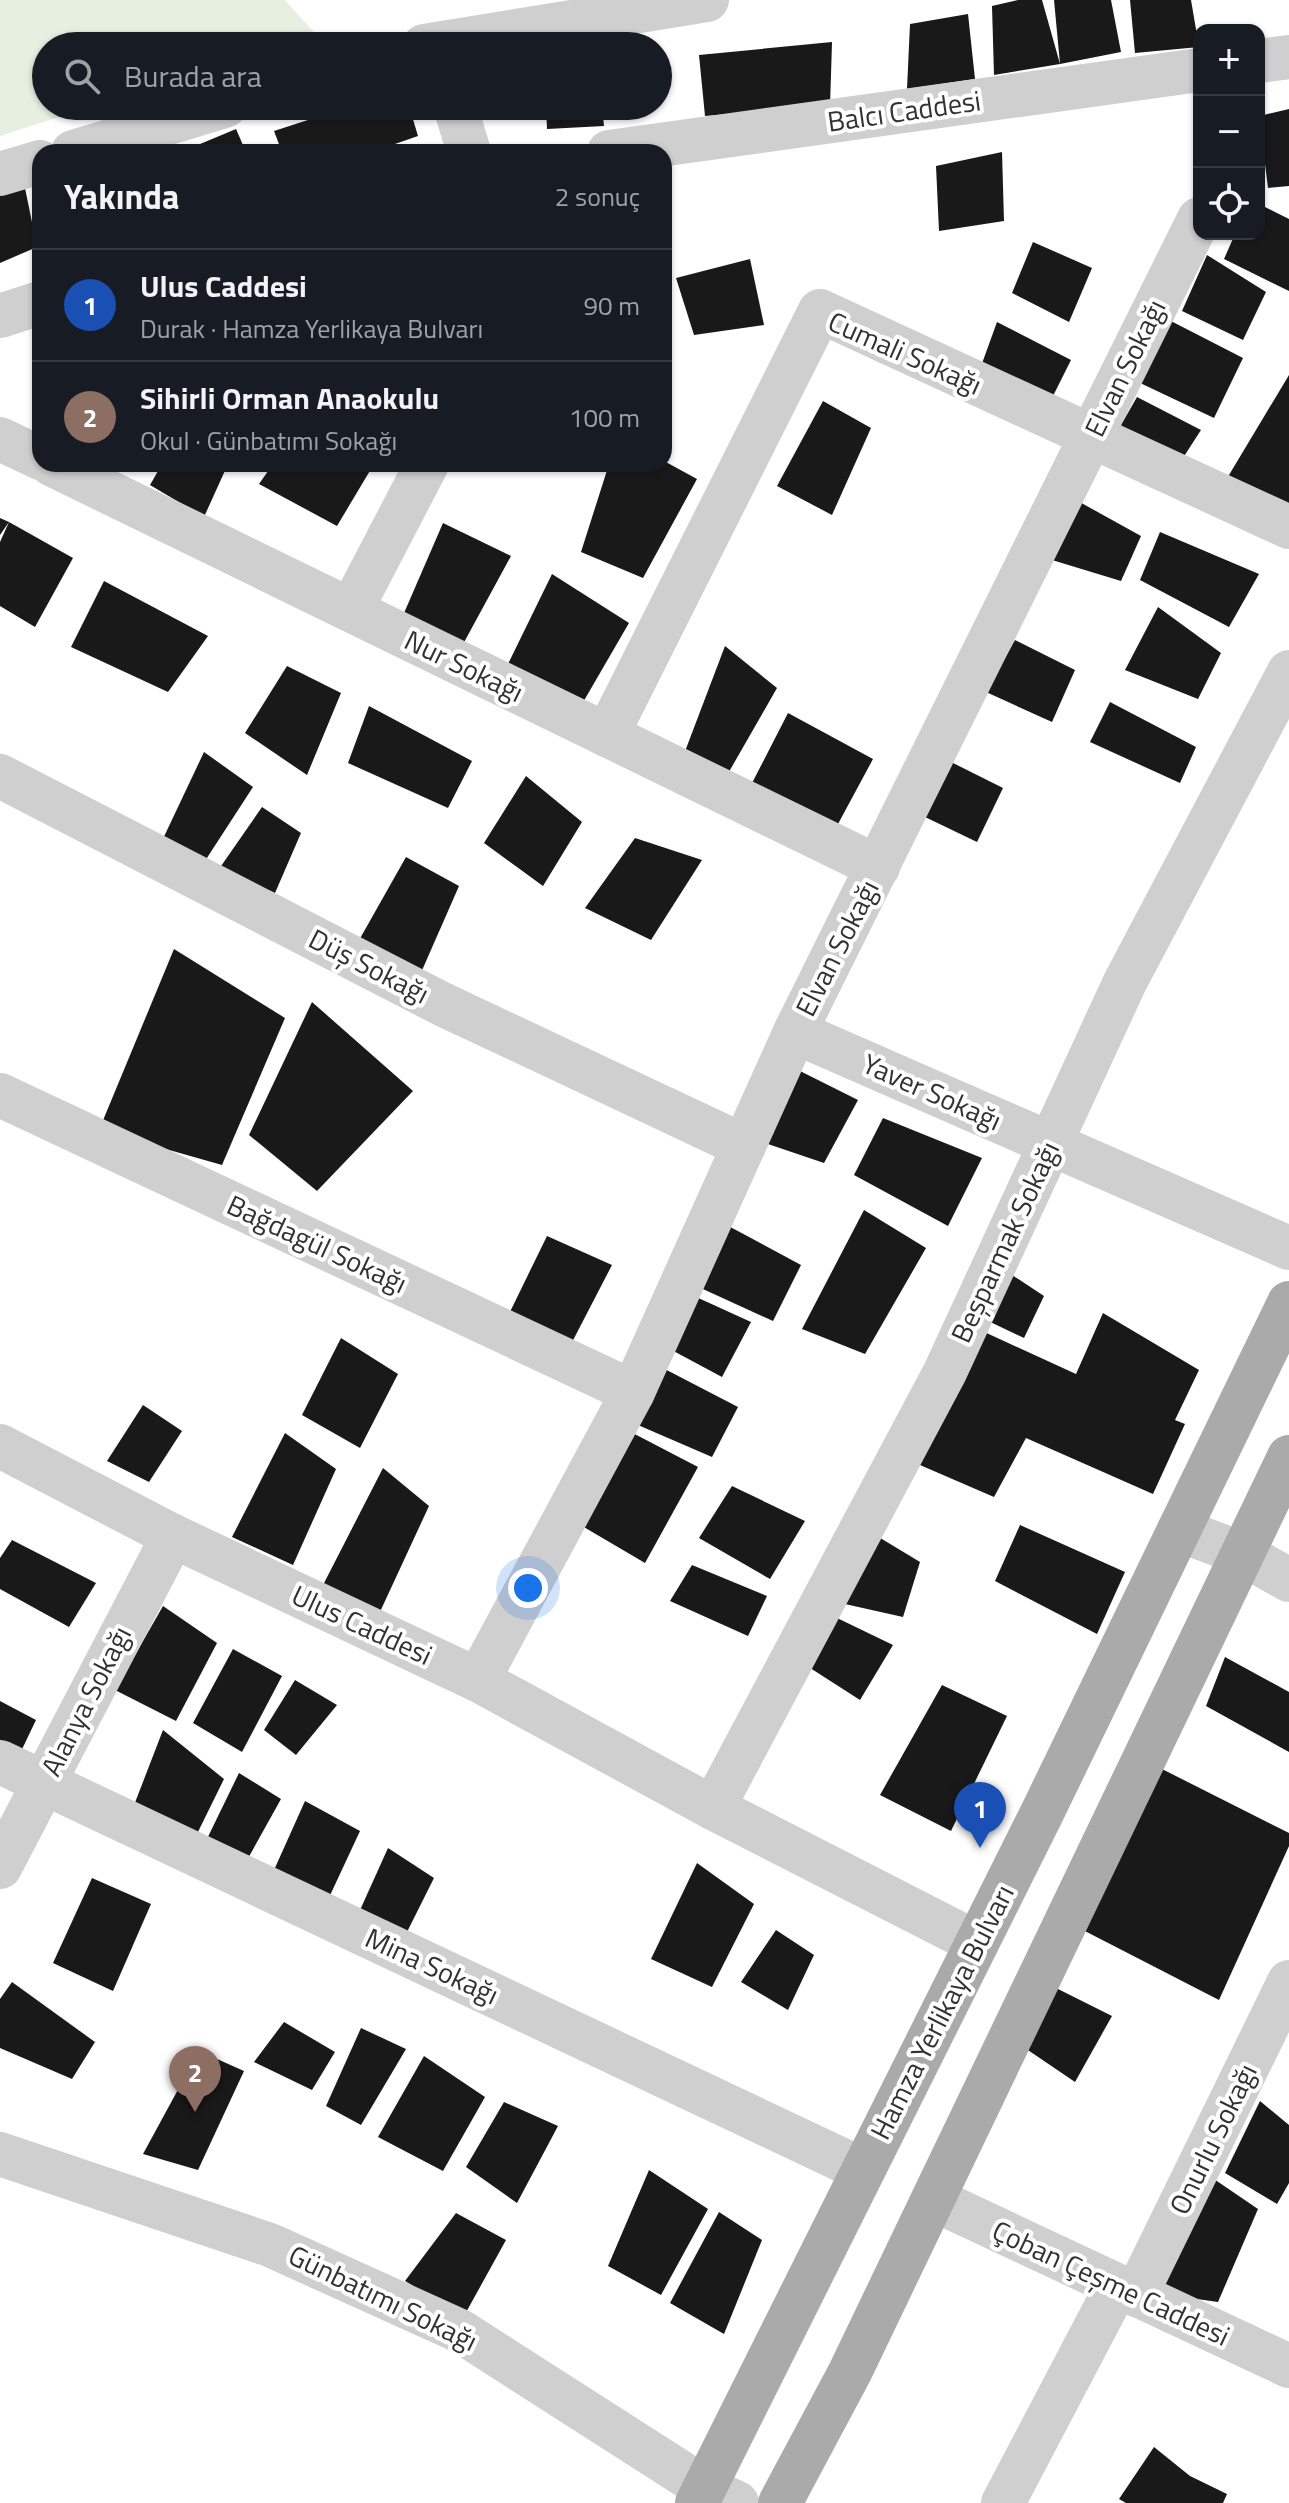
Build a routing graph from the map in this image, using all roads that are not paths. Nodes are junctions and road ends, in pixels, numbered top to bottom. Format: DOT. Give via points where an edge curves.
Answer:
graph roads {
  1 [pos="707,0"];
  2 [pos="511,32"];
  3 [pos="1289,57"];
  4 [pos="1265,60"];
  5 [pos="1193,80"];
  6 [pos="179,120"];
  7 [pos="459,120"];
  8 [pos="99,144"];
  9 [pos="467,144"];
  10 [pos="672,144"];
  11 [pos="32,164"];
  12 [pos="0,174"];
  13 [pos="1193,231"];
  14 [pos="32,306"];
  15 [pos="0,316"];
  16 [pos="1091,438"];
  17 [pos="0,439"];
  18 [pos="32,454"];
  19 [pos="67,472"];
  20 [pos="423,472"];
  21 [pos="1289,527"];
  22 [pos="351,610"];
  23 [pos="1289,672"];
  24 [pos="607,735"];
  25 [pos="0,776"];
  26 [pos="878,867"];
  27 [pos="795,1032"];
  28 [pos="0,1095"];
  29 [pos="1050,1144"];
  30 [pos="744,1146"];
  31 [pos="1289,1248"];
  32 [pos="1289,1303"];
  33 [pos="633,1392"];
  34 [pos="0,1446"];
  35 [pos="1289,1457"];
  36 [pos="1179,1530"];
  37 [pos="173,1536"];
  38 [pos="1243,1554"];
  39 [pos="1289,1580"];
  40 [pos="478,1680"];
  41 [pos="0,1762"];
  42 [pos="44,1783"];
  43 [pos="713,1808"];
  44 [pos="0,1867"];
  45 [pos="977,1943"];
  46 [pos="1289,1982"];
  47 [pos="0,2154"];
  48 [pos="863,2170"];
  49 [pos="933,2199"];
  50 [pos="1127,2290"];
  51 [pos="1289,2366"];
  52 [pos="713,2498"];
  53 [pos="780,2503"];
  54 [pos="1003,2503"];
  1 -- 2 [label="street"];
  3 -- 4 [label="street"];
  5 -- 10 [label="street, Balcı Caddesi"];
  6 -- 8 [label="street"];
  7 -- 9 [label="street"];
  11 -- 12 [label="street"];
  13 -- 16 [label="street, Elvan Sokağı"];
  14 -- 15 [label="street"];
  16 -- 21 [label="street, Cumali Sokağı"];
  16 -- 24 [label="street, Cumali Sokağı" via="820,311"];
  16 -- 26 [label="street, Elvan Sokağı"];
  17 -- 18 [label="street"];
  19 -- 22 [label="street, Nur Sokağı"];
  20 -- 22 [label="street"];
  22 -- 24 [label="street, Nur Sokağı"];
  23 -- 29 [label="street, Beşparmak Sokağı" via="1125,982"];
  24 -- 26 [label="street, Nur Sokağı"];
  25 -- 30 [label="street, Düş Sokağı" via="442,1004"];
  26 -- 27 [label="street, Elvan Sokağı"];
  27 -- 29 [label="street, Yaver Sokağı"];
  27 -- 30 [label="street, Elvan Sokağı"];
  28 -- 33 [label="street, Bağdagül Sokağı"];
  29 -- 31 [label="street, Yaver Sokağı"];
  29 -- 43 [label="street, Beşparmak Sokağı" via="945,1372"];
  30 -- 33 [label="street, Elvan Sokağı"];
  32 -- 36 [label="main road, Hamza Yerlikaya Bulvarı"];
  33 -- 40 [label="street, Elvan Sokağı"];
  34 -- 37 [label="street, Ulus Caddesi"];
  35 -- 38 [label="main road"];
  36 -- 38 [label="street"];
  36 -- 45 [label="main road, Hamza Yerlikaya Bulvarı"];
  37 -- 40 [label="street, Ulus Caddesi"];
  37 -- 42 [label="street, Alanya Sokağı"];
  38 -- 39 [label="street"];
  38 -- 49 [label="main road"];
  40 -- 43 [label="street, Ulus Caddesi"];
  41 -- 42 [label="street, Mina Sokağı"];
  42 -- 44 [label="street, Alanya Sokağı"];
  42 -- 48 [label="street, Mina Sokağı"];
  43 -- 45 [label="street, Ulus Caddesi"];
  45 -- 48 [label="main road, Hamza Yerlikaya Bulvarı"];
  46 -- 50 [label="street, Onurlu Sokağı"];
  47 -- 52 [label="street, Günbatımı Sokağı" via="270,2245 460,2331"];
  48 -- 52 [label="main road, Hamza Yerlikaya Bulvarı"];
  49 -- 50 [label="street, Çoban Çeşme Caddesi"];
  49 -- 53 [label="main road"];
  50 -- 51 [label="street, Çoban Çeşme Caddesi"];
  50 -- 54 [label="street, Onurlu Sokağı"];
}
